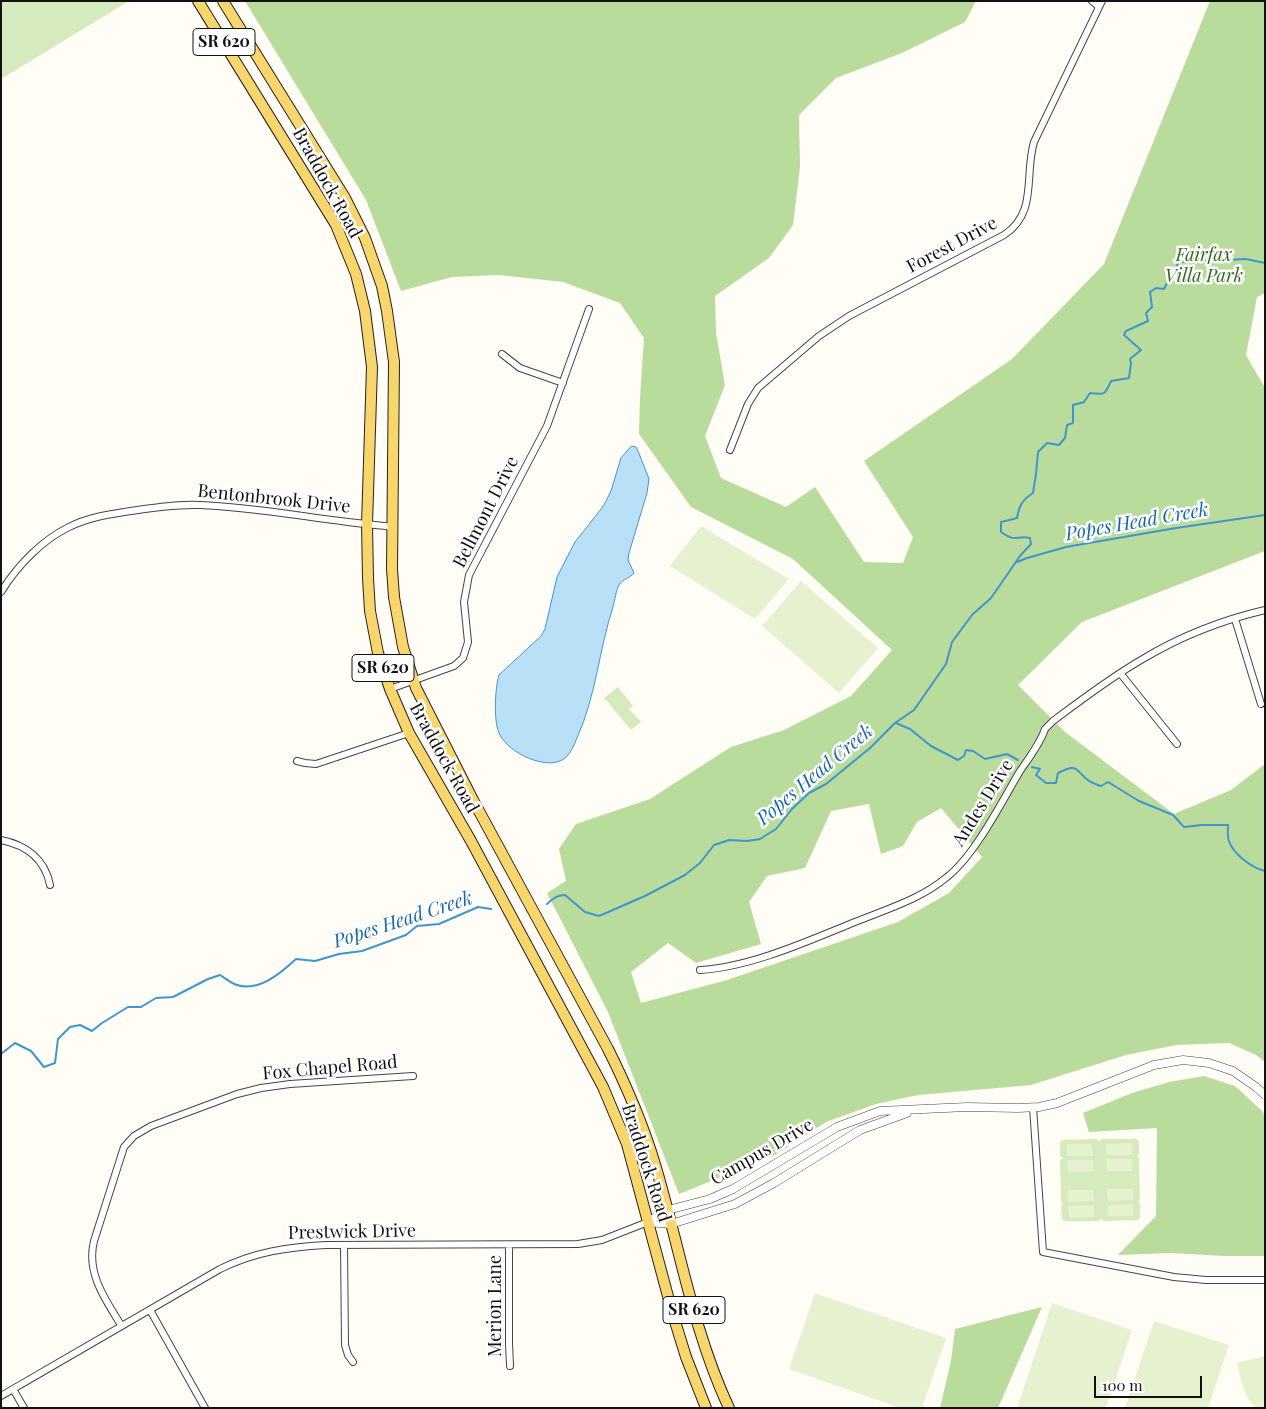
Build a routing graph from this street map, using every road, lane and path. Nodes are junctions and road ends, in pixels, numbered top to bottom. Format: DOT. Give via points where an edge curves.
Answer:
graph roads {
  1 [pos="198,1"];
  2 [pos="223,1"];
  3 [pos="1092,1"];
  4 [pos="1100,4"];
  5 [pos="589,308"];
  6 [pos="502,354"];
  7 [pos="563,383"];
  8 [pos="730,450"];
  9 [pos="367,524"];
  10 [pos="393,527"];
  11 [pos="1,592"];
  12 [pos="1265,610"];
  13 [pos="1235,619"];
  14 [pos="1120,673"];
  15 [pos="414,681"];
  16 [pos="390,689"];
  17 [pos="1261,704"];
  18 [pos="409,733"];
  19 [pos="1177,744"];
  20 [pos="298,761"];
  21 [pos="1,840"];
  22 [pos="50,884"];
  23 [pos="700,970"];
  24 [pos="413,1076"];
  25 [pos="1265,1095"];
  26 [pos="1033,1107"];
  27 [pos="919,1109"];
  28 [pos="668,1210"];
  29 [pos="648,1222"];
  30 [pos="671,1224"];
  31 [pos="344,1245"];
  32 [pos="509,1245"];
  33 [pos="1265,1280"];
  34 [pos="150,1310"];
  35 [pos="122,1325"];
  36 [pos="353,1362"];
  37 [pos="510,1366"];
  38 [pos="13,1389"];
  39 [pos="1,1396"];
  40 [pos="24,1408"];
  41 [pos="205,1408"];
  42 [pos="706,1408"];
  43 [pos="729,1408"];
  1 -- 9 [label="main road, Braddock Road / SR 620" via="336,224 356,274 365,311 372,366"];
  2 -- 10 [label="main road, Braddock Road / SR 620" via="345,198 374,263 387,311 394,362"];
  3 -- 4 [label="street"];
  4 -- 8 [label="street, Forest Drive" via="1034,142 1029,160 1028,200 1016,225 1004,235 849,316 819,336 758,388 748,404"];
  5 -- 7 [label="street, Bellmont Drive"];
  6 -- 7 [label="street" via="520,368"];
  7 -- 15 [label="street, Bellmont Drive" via="548,426 469,575 464,602 466,652 454,666"];
  9 -- 10 [label="street, Bentonbrook Drive"];
  9 -- 11 [label="street, Bentonbrook Drive" via="198,505 105,515 73,525 46,542"];
  9 -- 16 [label="main road, Braddock Road / SR 620" via="370,611 378,653"];
  10 -- 15 [label="main road, Braddock Road / SR 620" via="392,569 397,617"];
  12 -- 13 [label="street, Andes Drive"];
  13 -- 14 [label="street, Andes Drive" via="1183,638"];
  13 -- 17 [label="street"];
  14 -- 19 [label="street"];
  14 -- 23 [label="street, Andes Drive" via="1045,729 967,856 937,885 908,901 759,958 738,965"];
  15 -- 16 [label="street, Bellmont Drive"];
  15 -- 28 [label="main road, Braddock Road / SR 620" via="451,760 620,1073 642,1124"];
  16 -- 18 [label="main road, Braddock Road / SR 620"];
  18 -- 20 [label="street" via="316,764"];
  18 -- 29 [label="main road, Braddock Road / SR 620" via="603,1087 627,1144"];
  21 -- 22 [label="street" via="32,853 45,868"];
  24 -- 35 [label="street, Fox Chapel Road" via="262,1088 151,1126 134,1136 124,1146 91,1253 97,1283"];
  25 -- 26 [label="street, Campus Drive" via="1233,1071 1209,1063 1183,1060 1154,1065 1057,1103"];
  26 -- 27 [label="street, Campus Drive"];
  26 -- 33 [label="street" via="1043,1252 1174,1277"];
  27 -- 28 [label="street, Campus Drive" via="880,1111 853,1120 733,1189"];
  27 -- 30 [label="street, Campus Drive" via="860,1130 735,1204"];
  28 -- 29 [label="street, Campus Drive"];
  28 -- 30 [label="main road, Braddock Road / SR 620"];
  29 -- 30 [label="street, Campus Drive"];
  29 -- 32 [label="street, Prestwick Drive" via="587,1243"];
  29 -- 42 [label="main road, Braddock Road / SR 620" via="686,1357"];
  30 -- 43 [label="main road, Braddock Road / SR 620" via="706,1351"];
  31 -- 32 [label="street, Prestwick Drive"];
  31 -- 34 [label="street, Prestwick Drive" via="291,1247 249,1256"];
  31 -- 36 [label="street" via="345,1345"];
  32 -- 37 [label="street, Merion Lane"];
  34 -- 35 [label="street, Prestwick Drive"];
  34 -- 41 [label="street"];
  35 -- 38 [label="street, Prestwick Drive"];
  38 -- 39 [label="street, Prestwick Drive"];
  38 -- 40 [label="street"];
}
